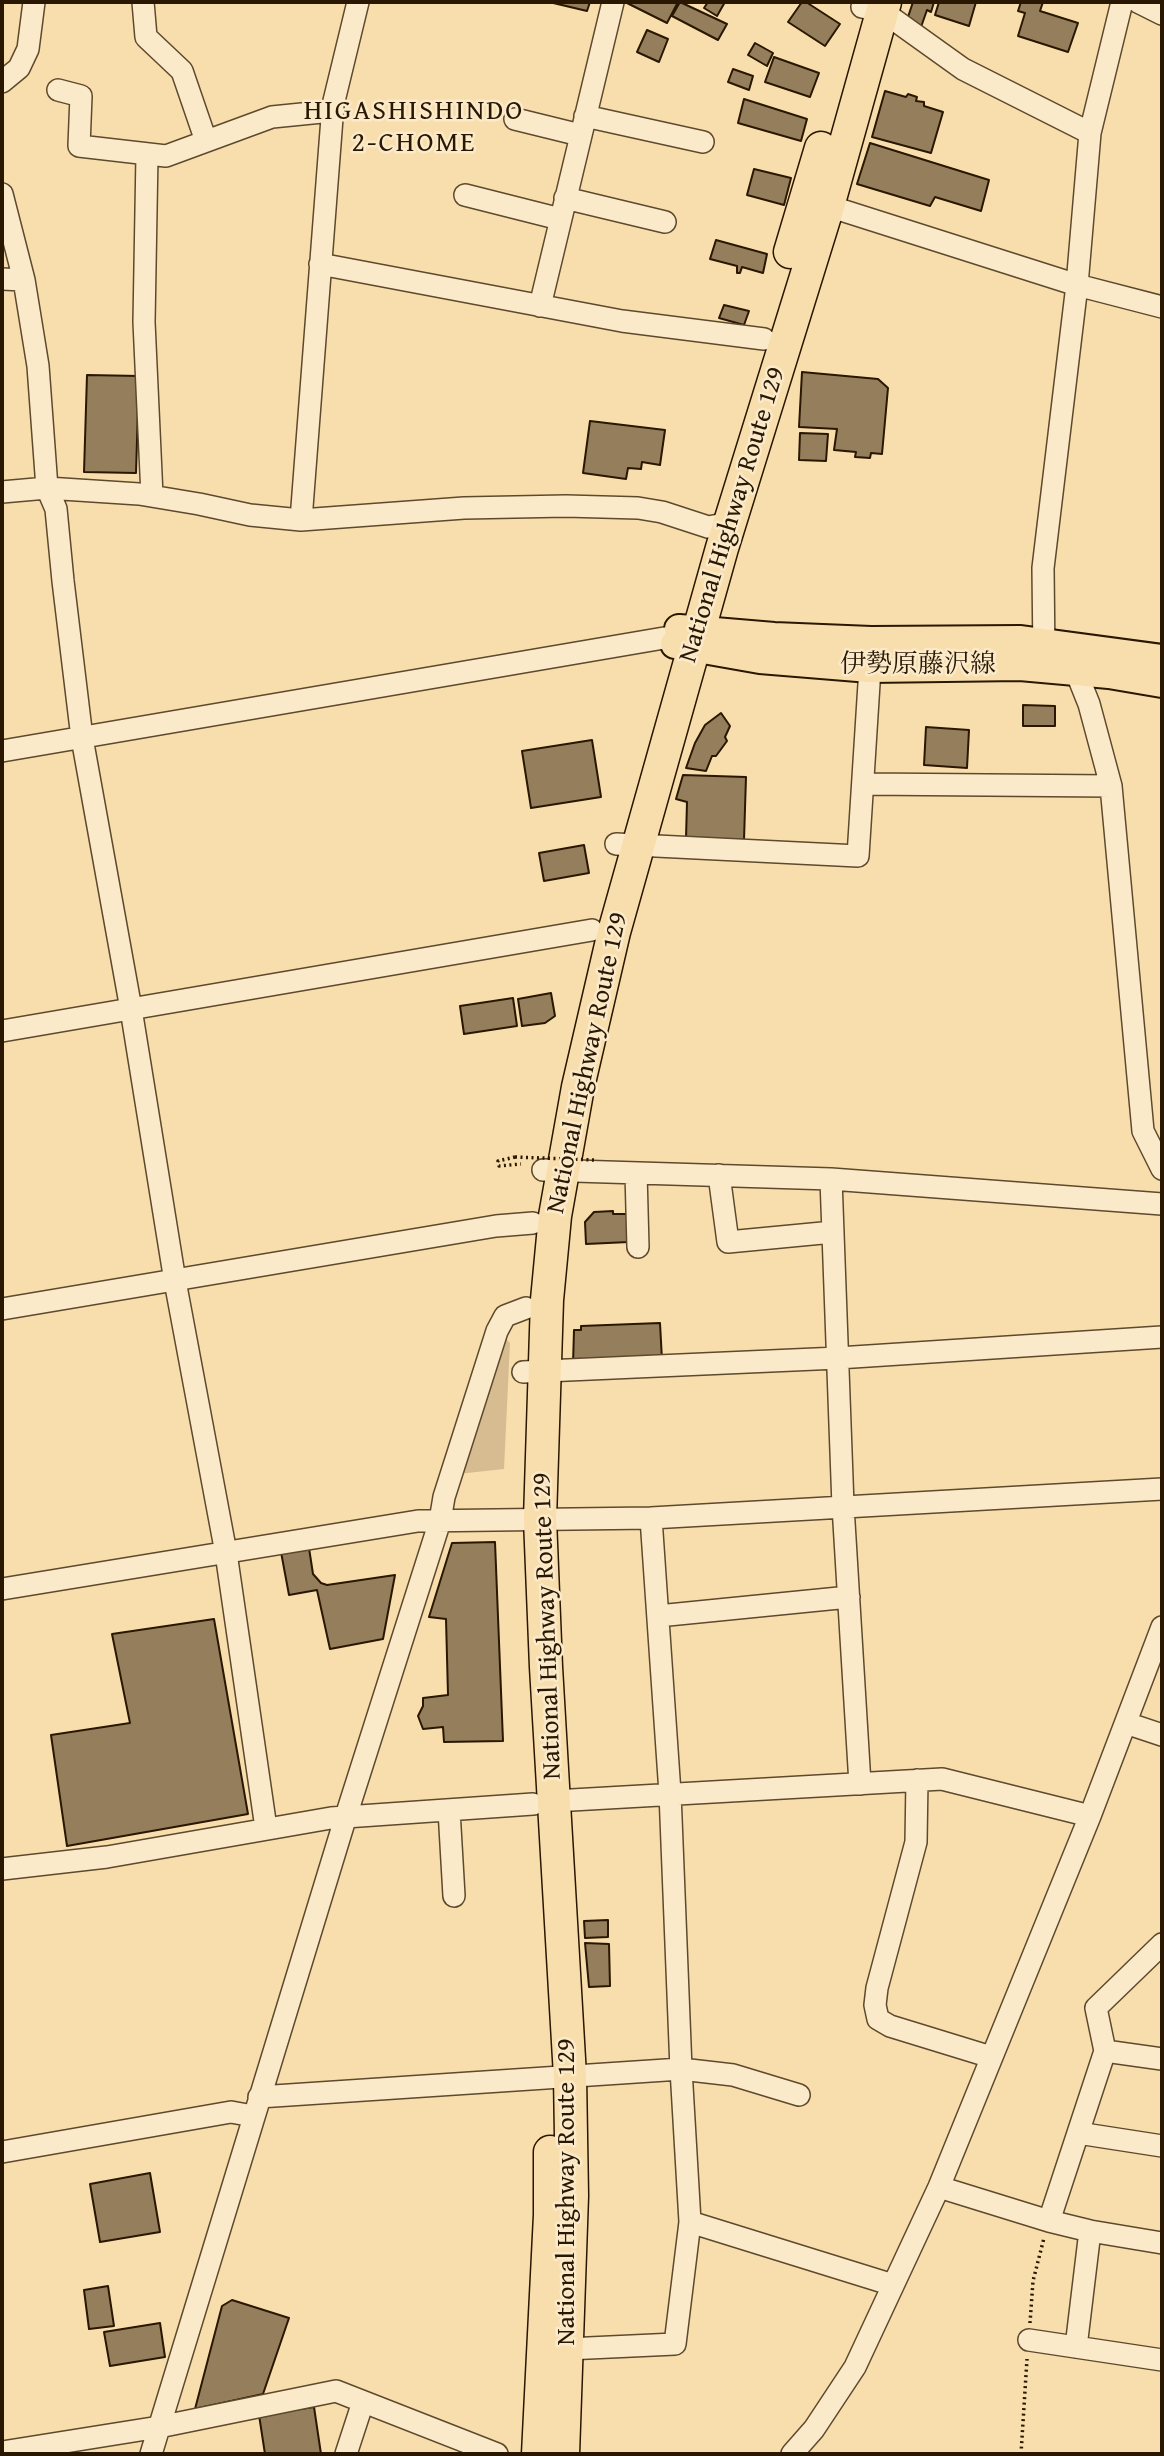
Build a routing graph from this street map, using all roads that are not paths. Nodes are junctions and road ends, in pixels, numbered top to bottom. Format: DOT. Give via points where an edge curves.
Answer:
graph roads {
  1 [pos="34,2"];
  2 [pos="142,2"];
  3 [pos="358,2"];
  4 [pos="614,2"];
  5 [pos="873,5"];
  6 [pos="1127,5"];
  7 [pos="1162,14"];
  8 [pos="2,82"];
  9 [pos="58,90"];
  10 [pos="332,111"];
  11 [pos="514,119"];
  12 [pos="583,125"];
  13 [pos="1090,133"];
  14 [pos="206,141"];
  15 [pos="703,142"];
  16 [pos="147,155"];
  17 [pos="2,194"];
  18 [pos="465,195"];
  19 [pos="817,203"];
  20 [pos="563,208"];
  21 [pos="665,222"];
  22 [pos="320,264"];
  23 [pos="2,279"];
  24 [pos="24,279"];
  25 [pos="1077,285"];
  26 [pos="540,306"];
  27 [pos="1162,307"];
  28 [pos="764,340"];
  29 [pos="47,488"];
  30 [pos="2,492"];
  31 [pos="152,496"];
  32 [pos="301,520"];
  33 [pos="720,533"];
  34 [pos="682,638"];
  35 [pos="1044,655"];
  36 [pos="1162,659"];
  37 [pos="870,668"];
  38 [pos="1075,670"];
  39 [pos="1162,683"];
  40 [pos="82,738"];
  41 [pos="2,751"];
  42 [pos="864,784"];
  43 [pos="1111,786"];
  44 [pos="626,845"];
  45 [pos="592,930"];
  46 [pos="131,1009"];
  47 [pos="2,1031"];
  48 [pos="536,1166"];
  49 [pos="1162,1169"];
  50 [pos="636,1173"];
  51 [pos="719,1175"];
  52 [pos="831,1179"];
  53 [pos="1162,1204"];
  54 [pos="533,1223"];
  55 [pos="833,1232"];
  56 [pos="638,1247"];
  57 [pos="175,1281"];
  58 [pos="526,1308"];
  59 [pos="2,1309"];
  60 [pos="1162,1337"];
  61 [pos="838,1358"];
  62 [pos="534,1372"];
  63 [pos="1162,1489"];
  64 [pos="843,1506"];
  65 [pos="651,1518"];
  66 [pos="530,1520"];
  67 [pos="440,1521"];
  68 [pos="226,1553"];
  69 [pos="2,1590"];
  70 [pos="849,1597"];
  71 [pos="658,1616"];
  72 [pos="1162,1627"];
  73 [pos="1126,1723"];
  74 [pos="1162,1735"];
  75 [pos="917,1780"];
  76 [pos="860,1784"];
  77 [pos="670,1793"];
  78 [pos="543,1802"];
  79 [pos="449,1810"];
  80 [pos="346,1816"];
  81 [pos="1090,1816"];
  82 [pos="266,1828"];
  83 [pos="2,1869"];
  84 [pos="454,1896"];
  85 [pos="1162,1944"];
  86 [pos="1105,2051"];
  87 [pos="991,2057"];
  88 [pos="1162,2059"];
  89 [pos="681,2069"];
  90 [pos="559,2077"];
  91 [pos="799,2095"];
  92 [pos="256,2106"];
  93 [pos="1078,2133"];
  94 [pos="1162,2146"];
  95 [pos="2,2152"];
  96 [pos="939,2187"];
  97 [pos="1049,2221"];
  98 [pos="690,2222"];
  99 [pos="1090,2231"];
  100 [pos="1162,2243"];
  101 [pos="893,2286"];
  102 [pos="1028,2340"];
  103 [pos="1076,2347"];
  104 [pos="567,2349"];
  105 [pos="1162,2360"];
  106 [pos="363,2402"];
  107 [pos="159,2427"];
  108 [pos="2,2452"];
  109 [pos="151,2454"];
  110 [pos="346,2454"];
  111 [pos="497,2454"];
  112 [pos="538,2454"];
  113 [pos="563,2454"];
  114 [pos="792,2454"];
  1 -- 8 [label="street" via="28,49 19,68"];
  2 -- 14 [label="street" via="146,37 182,71"];
  3 -- 10 [label="street"];
  4 -- 12 [label="street"];
  5 -- 13 [label="street" via="962,69"];
  5 -- 19 [label="highway, National Highway Route 129"];
  6 -- 7 [label="street"];
  6 -- 13 [label="street"];
  9 -- 16 [label="street" via="81,96 79,146"];
  10 -- 14 [label="street" via="272,117"];
  10 -- 22 [label="street"];
  11 -- 12 [label="street"];
  12 -- 15 [label="street" via="679,146"];
  12 -- 20 [label="street"];
  13 -- 25 [label="street"];
  14 -- 16 [label="street" via="166,156"];
  16 -- 31 [label="street" via="144,322"];
  17 -- 24 [label="street"];
  18 -- 20 [label="street"];
  19 -- 25 [label="street"];
  19 -- 28 [label="highway, National Highway Route 129"];
  19 -- 33 [label="highway, National Highway Route 129"];
  20 -- 21 [label="street"];
  20 -- 26 [label="street"];
  22 -- 26 [label="street"];
  22 -- 32 [label="street"];
  23 -- 24 [label="street"];
  24 -- 29 [label="street" via="38,366"];
  25 -- 27 [label="street"];
  25 -- 35 [label="street" via="1043,568"];
  26 -- 28 [label="street"];
  28 -- 33 [label="highway, National Highway Route 129"];
  29 -- 30 [label="street"];
  29 -- 31 [label="street"];
  29 -- 40 [label="street" via="56,509"];
  31 -- 32 [label="street"];
  32 -- 33 [label="street" via="464,508 638,508"];
  33 -- 34 [label="highway, National Highway Route 129"];
  34 -- 35 [label="main road, 伊勢原藤沢線" via="1006,639"];
  34 -- 37 [label="main road, 伊勢原藤沢線" via="760,659"];
  34 -- 40 [label="street"];
  34 -- 44 [label="highway, National Highway Route 129"];
  35 -- 36 [label="main road, 伊勢原藤沢線"];
  35 -- 37 [label="main road, 伊勢原藤沢線"];
  35 -- 38 [label="main road, 伊勢原藤沢線"];
  37 -- 42 [label="street"];
  38 -- 39 [label="main road, 伊勢原藤沢線"];
  38 -- 43 [label="street"];
  40 -- 41 [label="street"];
  40 -- 46 [label="street"];
  42 -- 43 [label="street"];
  42 -- 44 [label="street" via="858,856"];
  43 -- 49 [label="street" via="1143,1131"];
  44 -- 45 [label="highway, National Highway Route 129"];
  44 -- 48 [label="highway, National Highway Route 129" via="614,932 578,1087"];
  45 -- 46 [label="street"];
  45 -- 48 [label="highway, National Highway Route 129"];
  46 -- 47 [label="street"];
  46 -- 57 [label="street"];
  48 -- 50 [label="street"];
  48 -- 54 [label="highway, National Highway Route 129"];
  48 -- 62 [label="highway, National Highway Route 129" via="555,1216"];
  50 -- 51 [label="street"];
  50 -- 56 [label="street"];
  51 -- 52 [label="street"];
  51 -- 55 [label="street" via="728,1242"];
  52 -- 53 [label="street"];
  52 -- 55 [label="street"];
  54 -- 57 [label="street"];
  54 -- 58 [label="highway, National Highway Route 129"];
  55 -- 61 [label="street"];
  57 -- 59 [label="street"];
  57 -- 68 [label="street"];
  58 -- 62 [label="highway, National Highway Route 129"];
  58 -- 67 [label="street" via="505,1316 497,1331"];
  60 -- 61 [label="street"];
  61 -- 62 [label="street"];
  61 -- 64 [label="street"];
  62 -- 66 [label="highway, National Highway Route 129"];
  63 -- 64 [label="street"];
  64 -- 65 [label="street"];
  64 -- 70 [label="street"];
  65 -- 66 [label="street"];
  65 -- 71 [label="street"];
  66 -- 67 [label="street"];
  66 -- 78 [label="highway, National Highway Route 129"];
  67 -- 68 [label="street"];
  67 -- 80 [label="street"];
  68 -- 69 [label="street"];
  68 -- 82 [label="street"];
  70 -- 71 [label="street"];
  70 -- 76 [label="street"];
  71 -- 77 [label="street"];
  72 -- 73 [label="street"];
  73 -- 74 [label="street"];
  73 -- 81 [label="street"];
  75 -- 76 [label="street"];
  75 -- 81 [label="street" via="942,1779"];
  75 -- 87 [label="street" via="916,1842 877,1988 878,2019"];
  76 -- 77 [label="street"];
  77 -- 78 [label="street"];
  77 -- 89 [label="street"];
  78 -- 79 [label="street"];
  78 -- 90 [label="highway, National Highway Route 129"];
  79 -- 80 [label="street"];
  79 -- 84 [label="street"];
  80 -- 82 [label="street"];
  80 -- 92 [label="street"];
  81 -- 87 [label="street"];
  82 -- 83 [label="street" via="107,1857"];
  85 -- 86 [label="street" via="1096,2008"];
  86 -- 88 [label="street"];
  86 -- 93 [label="street"];
  87 -- 96 [label="street"];
  89 -- 90 [label="street"];
  89 -- 91 [label="street" via="733,2075"];
  89 -- 98 [label="street"];
  90 -- 92 [label="street"];
  90 -- 104 [label="highway, National Highway Route 129" via="572,2196"];
  90 -- 112 [label="highway, National Highway Route 129"];
  92 -- 95 [label="street"];
  92 -- 107 [label="street"];
  93 -- 94 [label="street"];
  93 -- 97 [label="street"];
  96 -- 97 [label="street"];
  96 -- 101 [label="street"];
  97 -- 99 [label="street"];
  98 -- 101 [label="street"];
  98 -- 104 [label="street" via="675,2344"];
  99 -- 100 [label="street"];
  99 -- 103 [label="street"];
  101 -- 114 [label="street" via="855,2367"];
  102 -- 103 [label="street"];
  103 -- 105 [label="street"];
  104 -- 113 [label="highway, National Highway Route 129"];
  106 -- 107 [label="street" via="336,2391"];
  106 -- 110 [label="street"];
  106 -- 111 [label="street"];
  107 -- 108 [label="street"];
  107 -- 109 [label="street"];
}
